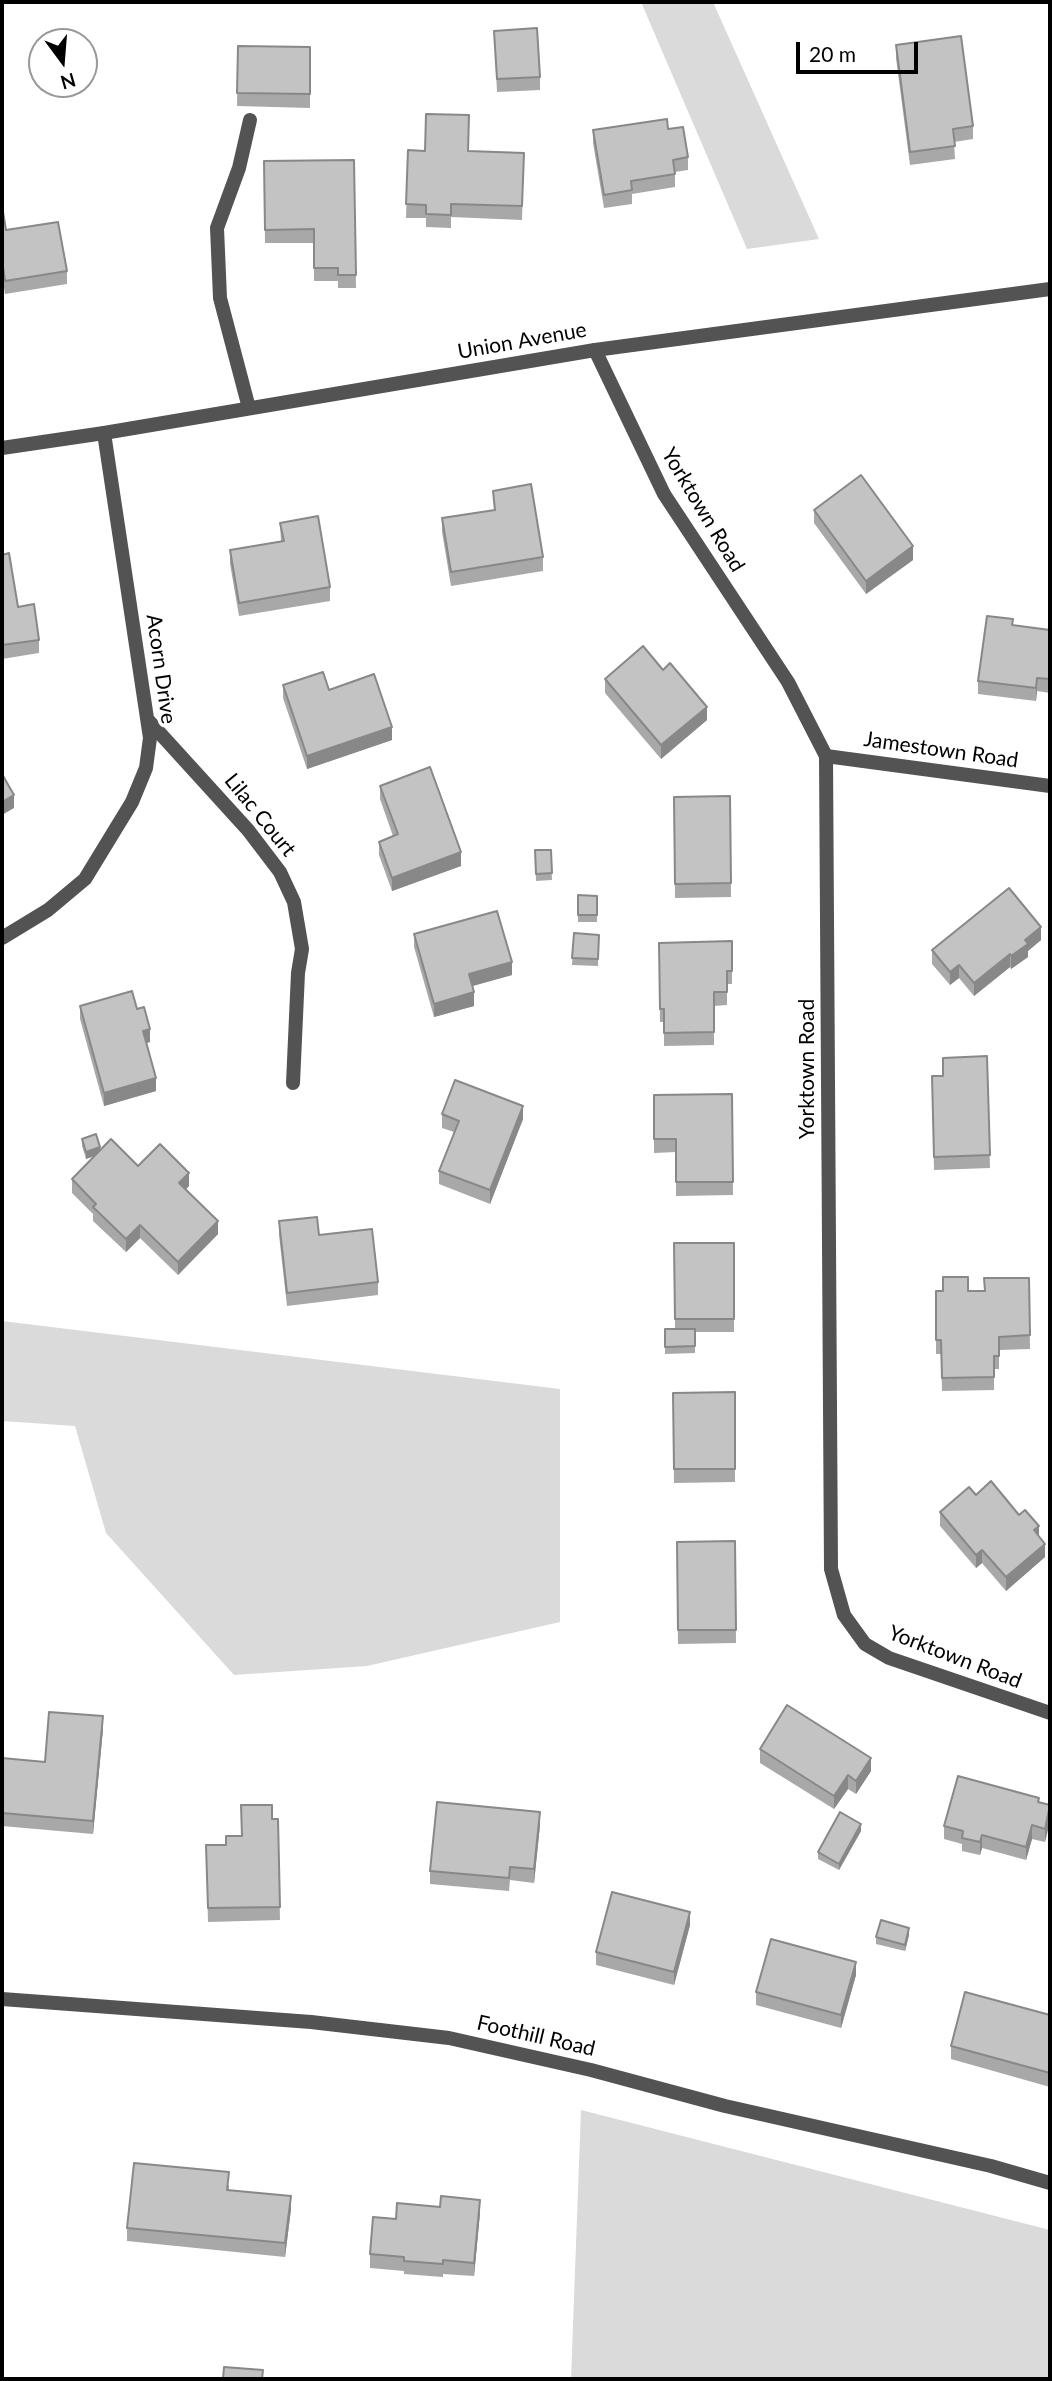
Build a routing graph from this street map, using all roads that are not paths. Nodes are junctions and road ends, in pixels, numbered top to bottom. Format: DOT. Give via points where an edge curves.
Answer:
graph roads {
  1 [pos="250,120"];
  2 [pos="1050,289"];
  3 [pos="595,350"];
  4 [pos="249,408"];
  5 [pos="104,433"];
  6 [pos="2,448"];
  7 [pos="148,719"];
  8 [pos="826,756"];
  9 [pos="1050,786"];
  10 [pos="2,938"];
  11 [pos="293,1083"];
  12 [pos="1050,1713"];
  13 [pos="2,1999"];
  14 [pos="1050,2183"];
  1 -- 4 [label="street" via="239,168 217,228 220,298"];
  2 -- 3 [label="street, Union Avenue"];
  3 -- 4 [label="street, Union Avenue"];
  3 -- 8 [label="street, Yorktown Road" via="664,494 788,682"];
  4 -- 5 [label="street, Union Avenue"];
  5 -- 6 [label="street, Union Avenue"];
  5 -- 7 [label="street, Acorn Drive"];
  7 -- 10 [label="street, Acorn Drive" via="146,768 132,802 85,879 48,910"];
  7 -- 11 [label="street, Lilac Court" via="248,830 280,872 294,902 302,949"];
  8 -- 9 [label="street, Jamestown Road"];
  8 -- 12 [label="street, Yorktown Road" via="831,1569 844,1615 865,1644 889,1658"];
  13 -- 14 [label="street, Foothill Road" via="311,2022 449,2038"];
}
